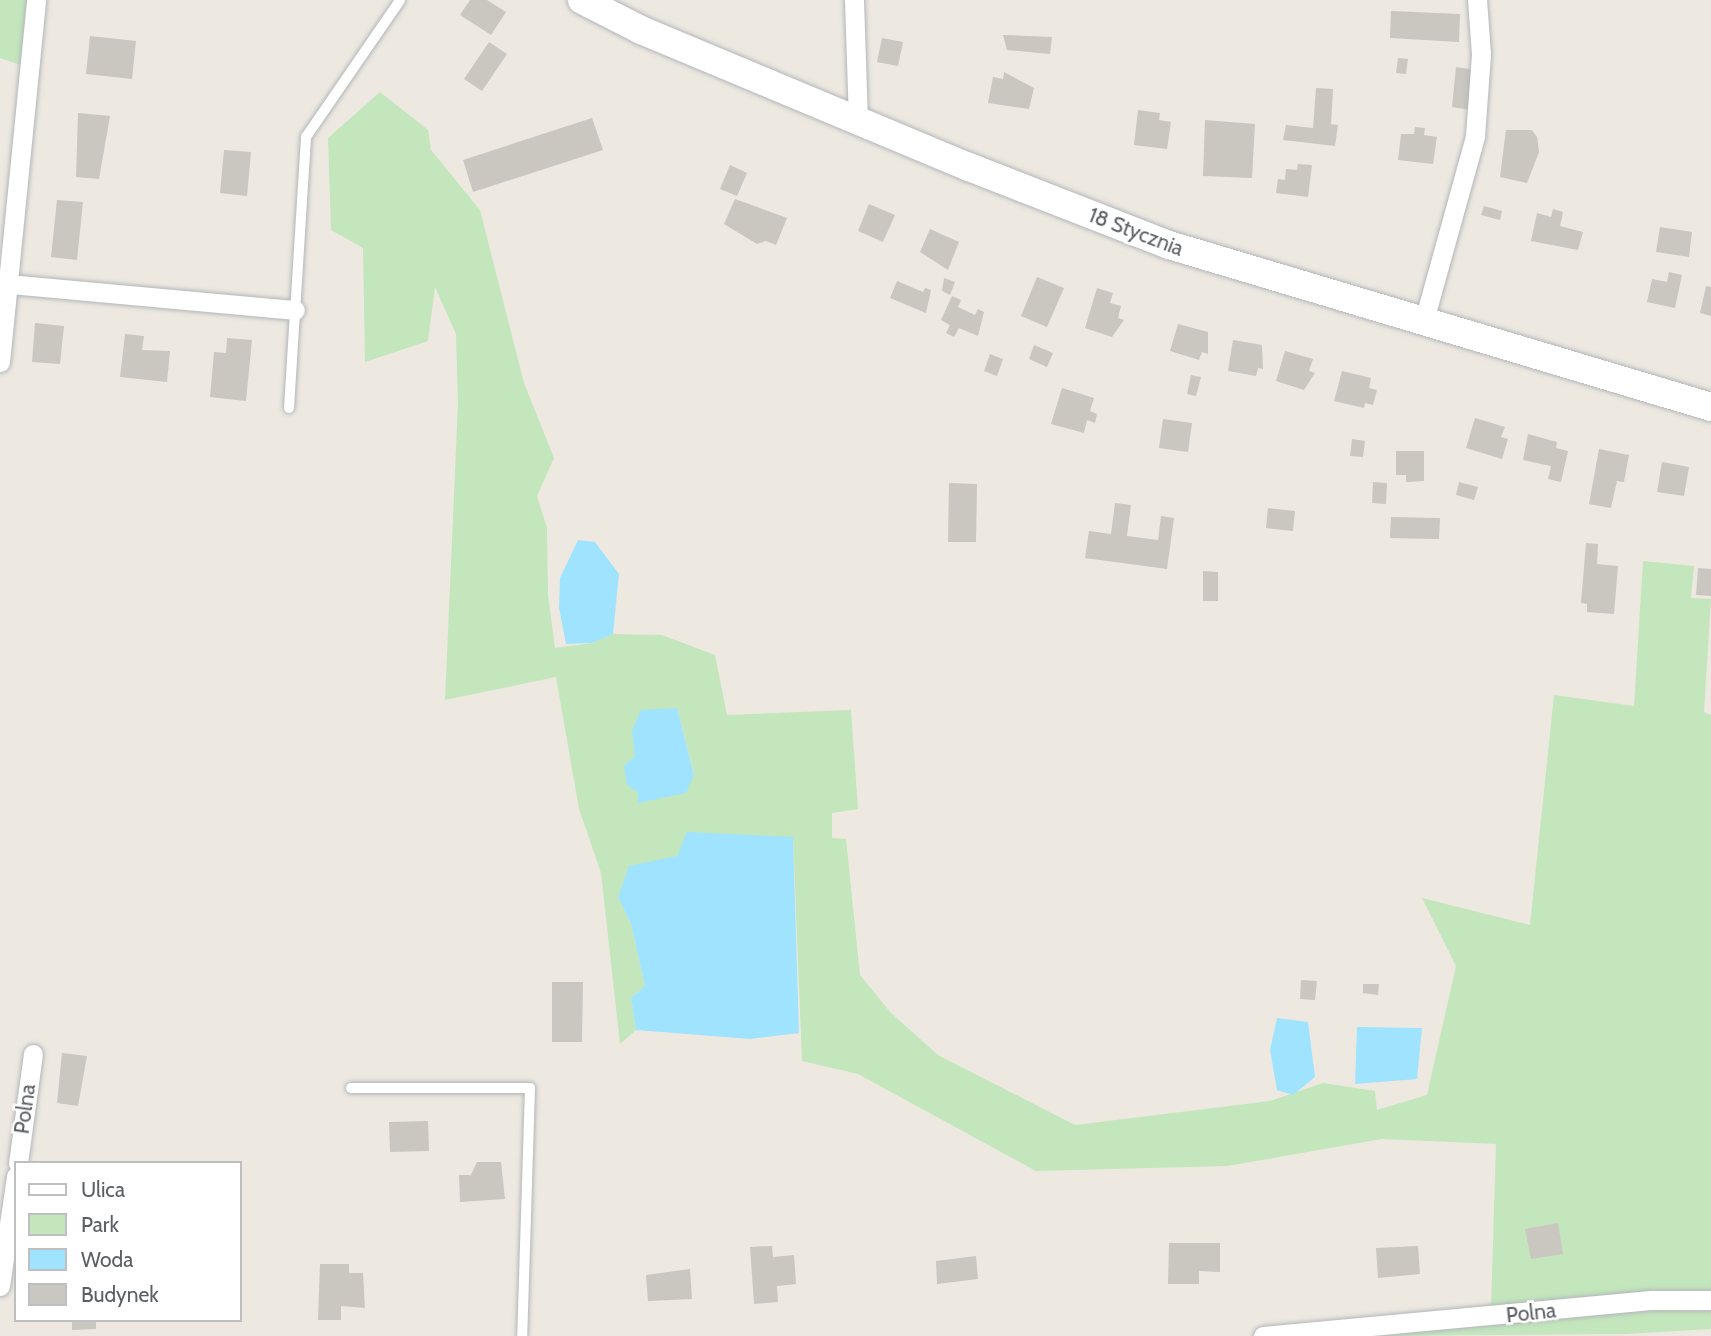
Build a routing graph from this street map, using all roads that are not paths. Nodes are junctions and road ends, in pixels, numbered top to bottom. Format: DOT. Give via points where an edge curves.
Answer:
graph roads {
  1 [pos="36,0"];
  2 [pos="400,0"];
  3 [pos="582,0"];
  4 [pos="854,0"];
  5 [pos="1477,0"];
  6 [pos="858,120"];
  7 [pos="9,284"];
  8 [pos="295,310"];
  9 [pos="1423,324"];
  10 [pos="0,362"];
  11 [pos="1711,407"];
  12 [pos="289,408"];
  13 [pos="33,1054"];
  14 [pos="351,1088"];
  15 [pos="18,1161"];
  16 [pos="14,1189"];
  17 [pos="0,1286"];
  18 [pos="1711,1300"];
  19 [pos="1309,1334"];
  20 [pos="522,1336"];
  21 [pos="1263,1336"];
  1 -- 7 [label="street"];
  2 -- 8 [label="lane" via="306,137"];
  3 -- 6 [label="street, 18 Stycznia" via="641,30"];
  4 -- 6 [label="street"];
  5 -- 9 [label="street" via="1481,54 1475,136"];
  6 -- 9 [label="street, 18 Stycznia" via="1169,245"];
  7 -- 8 [label="street"];
  7 -- 10 [label="street"];
  8 -- 12 [label="lane"];
  9 -- 11 [label="street, 18 Stycznia"];
  13 -- 15 [label="street, Polna"];
  14 -- 20 [label="lane" via="530,1088"];
  16 -- 17 [label="street"];
  18 -- 19 [label="street, Polna" via="1653,1300"];
  19 -- 21 [label="street, Polna"];
}
